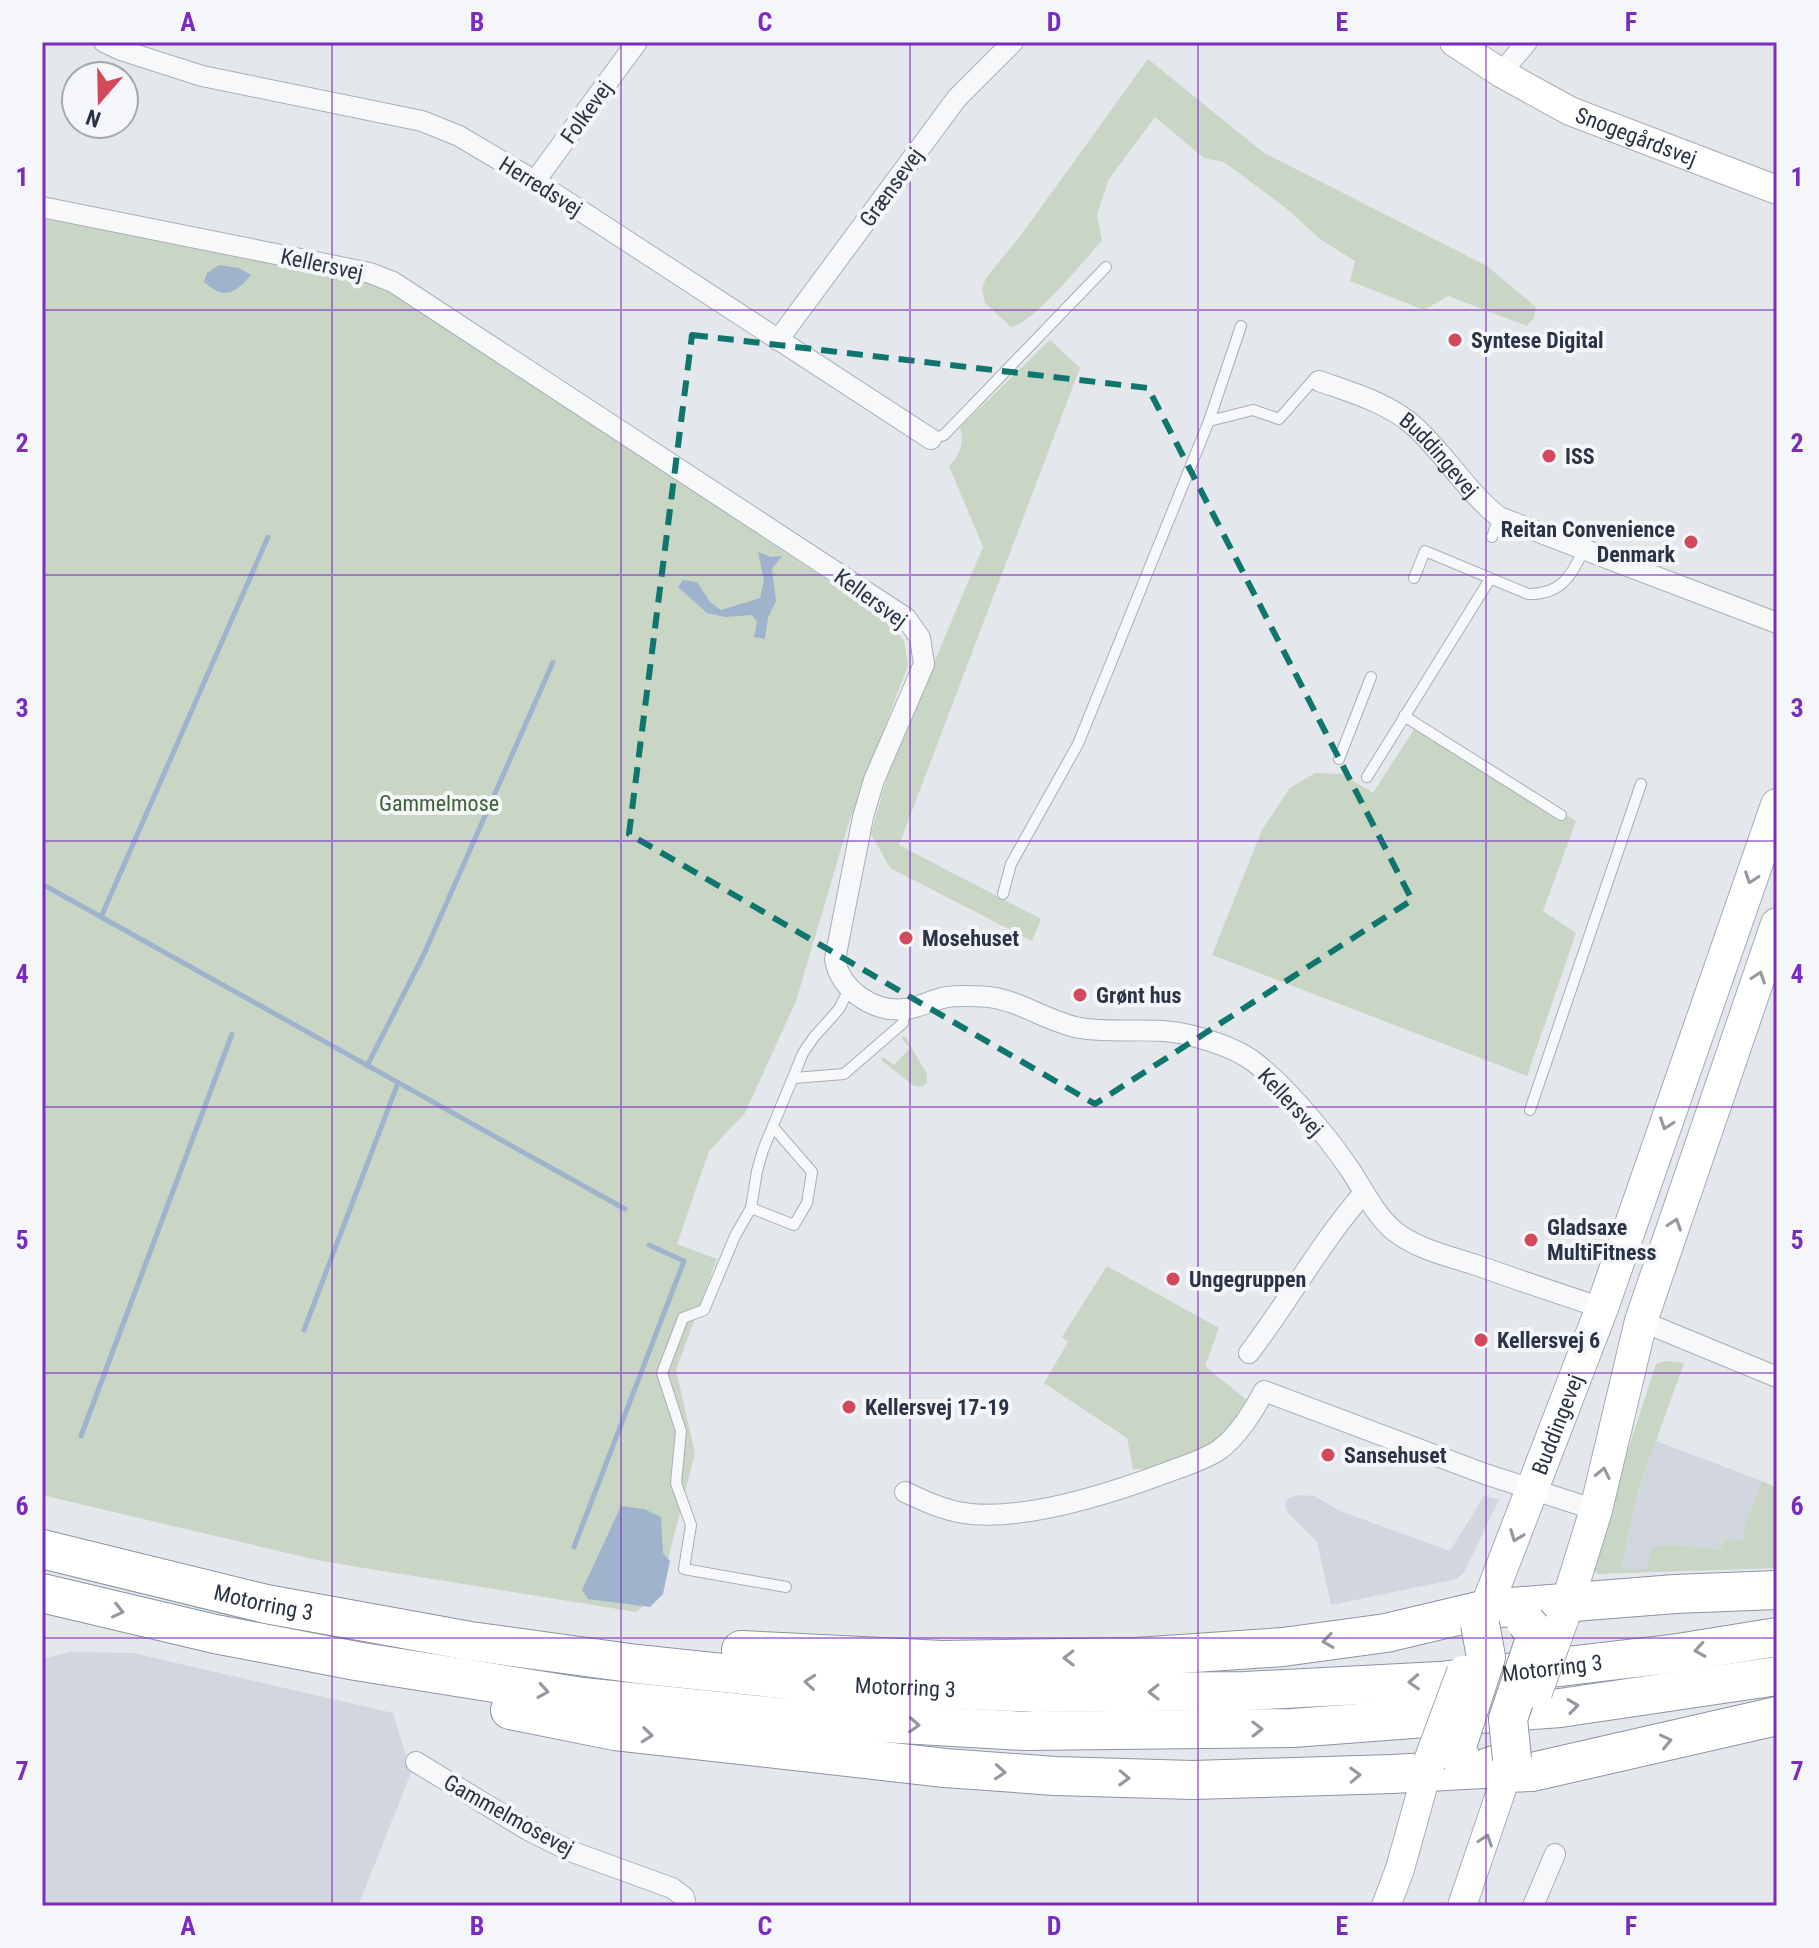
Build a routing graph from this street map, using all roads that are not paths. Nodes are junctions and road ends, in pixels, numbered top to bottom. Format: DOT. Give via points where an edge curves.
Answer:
graph roads {
  1 [pos="104,42"];
  2 [pos="637,42"];
  3 [pos="1013,42"];
  4 [pos="1454,42"];
  5 [pos="1527,42"];
  6 [pos="1501,73"];
  7 [pos="535,181"];
  8 [pos="1777,190"];
  9 [pos="42,207"];
  10 [pos="1106,267"];
  11 [pos="1241,326"];
  12 [pos="778,340"];
  13 [pos="1317,380"];
  14 [pos="1209,421"];
  15 [pos="931,439"];
  16 [pos="1583,550"];
  17 [pos="1414,578"];
  18 [pos="1490,579"];
  19 [pos="1777,623"];
  20 [pos="1371,677"];
  21 [pos="1404,716"];
  22 [pos="1339,759"];
  23 [pos="1367,777"];
  24 [pos="1641,784"];
  25 [pos="1777,805"];
  26 [pos="1561,815"];
  27 [pos="1003,894"];
  28 [pos="1777,924"];
  29 [pos="849,989"];
  30 [pos="904,1009"];
  31 [pos="794,1078"];
  32 [pos="1530,1110"];
  33 [pos="774,1128"];
  34 [pos="1363,1194"];
  35 [pos="751,1208"];
  36 [pos="1602,1308"];
  37 [pos="1641,1321"];
  38 [pos="1249,1353"];
  39 [pos="1777,1377"];
  40 [pos="1533,1490"];
  41 [pos="905,1492"];
  42 [pos="1596,1510"];
  43 [pos="42,1549"];
  44 [pos="786,1587"];
  45 [pos="1777,1590"];
  46 [pos="42,1593"];
  47 [pos="266,1604"];
  48 [pos="1552,1615"];
  49 [pos="1484,1616"];
  50 [pos="1777,1637"];
  51 [pos="356,1661"];
  52 [pos="1777,1676"];
  53 [pos="1777,1716"];
  54 [pos="416,1762"];
  55 [pos="1470,1766"];
  56 [pos="1555,1854"];
  57 [pos="686,1906"];
  58 [pos="1386,1906"];
  59 [pos="1462,1906"];
  60 [pos="1533,1906"];
  1 -- 7 [label="street, Herredsvej" via="202,76 422,121 459,136"];
  2 -- 7 [label="street, Folkevej"];
  3 -- 12 [label="street, Grænsevej" via="957,98"];
  4 -- 6 [label="street, Snogegårdsvej"];
  5 -- 6 [label="street"];
  6 -- 8 [label="street, Snogegårdsvej" via="1570,111"];
  7 -- 12 [label="street, Herredsvej"];
  9 -- 29 [label="street, Kellersvej" via="393,282 906,618 920,638 924,664 863,817 835,959"];
  10 -- 15 [label="lane" via="944,435"];
  11 -- 14 [label="lane"];
  12 -- 15 [label="street, Herredsvej"];
  13 -- 14 [label="lane" via="1279,419 1253,410"];
  13 -- 16 [label="street, Buddingevej" via="1412,423 1449,461 1496,527"];
  14 -- 27 [label="lane" via="1078,744 1011,864"];
  16 -- 18 [label="lane" via="1562,585 1546,594 1528,594"];
  16 -- 19 [label="street, Buddingevej"];
  17 -- 18 [label="lane" via="1425,551"];
  18 -- 21 [label="lane"];
  20 -- 22 [label="lane"];
  21 -- 23 [label="lane"];
  21 -- 26 [label="lane"];
  24 -- 32 [label="lane"];
  25 -- 36 [label="main road, Buddingevej, one-way"];
  37 -- 28 [label="main road, one-way"];
  29 -- 30 [label="street" via="873,1004"];
  29 -- 31 [label="lane" via="803,1053"];
  30 -- 31 [label="lane" via="903,1023 844,1074"];
  30 -- 34 [label="street, Kellersvej" via="945,997 993,998 1081,1028 1186,1034 1221,1044 1250,1059 1276,1082 1315,1125"];
  31 -- 33 [label="lane"];
  33 -- 35 [label="lane" via="757,1171"];
  33 -- 35 [label="lane" via="812,1172 807,1203 794,1225"];
  34 -- 36 [label="street, Kellersvej" via="1393,1230 1422,1247"];
  34 -- 38 [label="street" via="1338,1222"];
  35 -- 44 [label="lane" via="704,1310 683,1318 662,1373 681,1431 676,1483 691,1525 684,1569"];
  36 -- 40 [label="main road, Buddingevej"];
  37 -- 39 [label="street"];
  42 -- 37 [label="main road, one-way"];
  40 -- 41 [label="street" via="1264,1391 1234,1436 1218,1450 1099,1496 984,1514 959,1512"];
  40 -- 42 [label="street"];
  40 -- 49 [label="main road, Buddingevej, one-way"];
  42 -- 48 [label="main road"];
  43 -- 47 [label="highway, Motorring 3"];
  45 -- 48 [label="highway" via="1675,1594"];
  46 -- 51 [label="highway, Motorring 3, one-way"];
  49 -- 47 [label="highway, one-way" via="1283,1647 1136,1657 942,1660 755,1652"];
  50 -- 47 [label="highway, Motorring 3, one-way" via="1440,1681 1245,1691 1036,1693 819,1683 637,1664"];
  48 -- 49 [label="highway"];
  48 -- 55 [label="highway, bridge" via="1534,1632 1508,1719"];
  49 -- 55 [label="highway, bridge" via="1486,1657 1456,1749"];
  51 -- 52 [label="highway, Motorring 3, one-way" via="582,1697 778,1717 1025,1731 1293,1728 1560,1708"];
  51 -- 55 [label="highway, one-way" via="458,1699 615,1731 929,1766 1193,1780"];
  55 -- 53 [label="highway, one-way" via="1532,1772"];
  54 -- 57 [label="street, Gammelmosevej" via="570,1851 672,1888"];
  55 -- 58 [label="street" via="1400,1869"];
  59 -- 55 [label="street, one-way"];
  56 -- 60 [label="street"];
}
